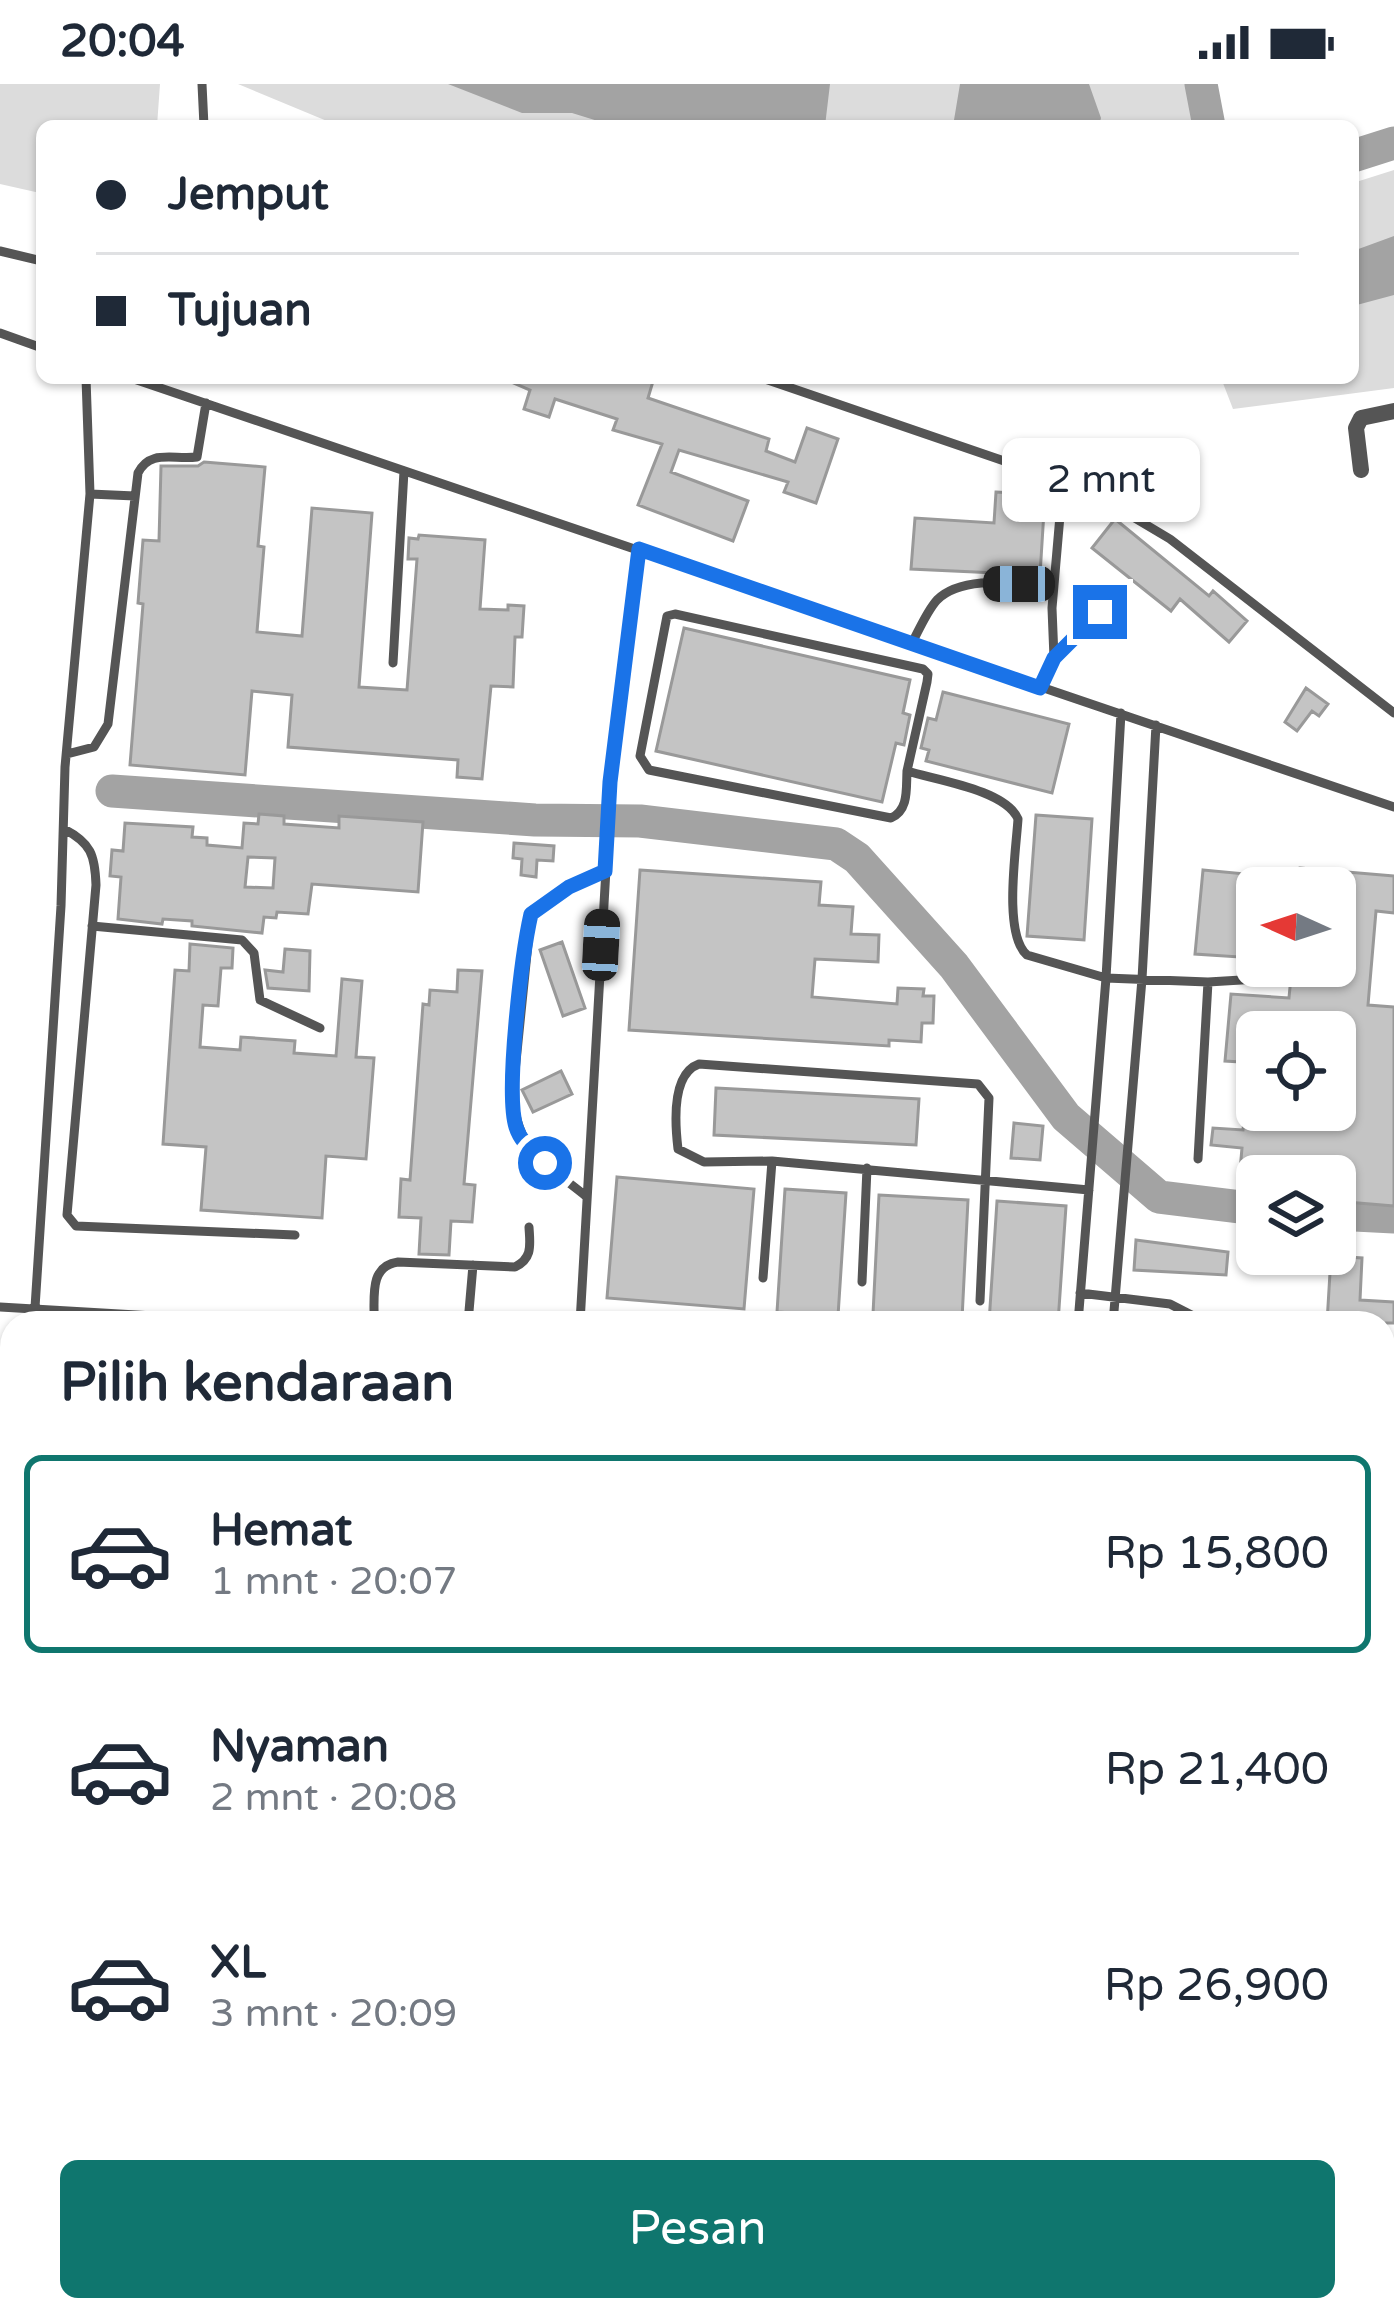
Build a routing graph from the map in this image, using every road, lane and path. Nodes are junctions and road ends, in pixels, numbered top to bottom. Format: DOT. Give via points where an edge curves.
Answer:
graph roads {
  1 [pos="202,84"];
  2 [pos="204,120"];
  3 [pos="0,251"];
  4 [pos="36,260"];
  5 [pos="0,333"];
  6 [pos="36,346"];
  7 [pos="86,384"];
  8 [pos="149,384"];
  9 [pos="779,384"];
  10 [pos="206,403"];
  11 [pos="1394,411"];
  12 [pos="1361,470"];
  13 [pos="404,471"];
  14 [pos="1063,482"];
  15 [pos="90,494"];
  16 [pos="134,496"];
  17 [pos="639,549"];
  18 [pos="1054,585"];
  19 [pos="1100,612"];
  20 [pos="912,643"];
  21 [pos="1054,658"];
  22 [pos="393,663"];
  23 [pos="1040,688"];
  24 [pos="1121,712"];
  25 [pos="1394,713"];
  26 [pos="1156,725"];
  27 [pos="67,754"];
  28 [pos="907,771"];
  29 [pos="1394,807"];
  30 [pos="64,829"];
  31 [pos="605,871"];
  32 [pos="92,926"];
  33 [pos="1106,978"];
  34 [pos="1142,979"];
  35 [pos="1236,980"];
  36 [pos="1208,982"];
  37 [pos="320,1028"];
  38 [pos="1198,1159"];
  39 [pos="772,1161"];
  40 [pos="867,1168"];
  41 [pos="983,1178"];
  42 [pos="1089,1190"];
  43 [pos="587,1197"];
  44 [pos="529,1227"];
  45 [pos="295,1235"];
  46 [pos="473,1265"];
  47 [pos="764,1278"];
  48 [pos="862,1282"];
  49 [pos="1080,1293"];
  50 [pos="1114,1294"];
  51 [pos="980,1301"];
  52 [pos="0,1307"];
  53 [pos="34,1309"];
  54 [pos="68,1311"];
  55 [pos="374,1311"];
  56 [pos="468,1311"];
  57 [pos="581,1311"];
  58 [pos="1079,1311"];
  59 [pos="1113,1311"];
  60 [pos="1184,1311"];
  1 -- 2 [label="lane"];
  3 -- 4 [label="lane"];
  5 -- 6 [label="lane"];
  7 -- 15 [label="lane"];
  8 -- 10 [label="lane"];
  9 -- 14 [label="lane"];
  10 -- 13 [label="lane"];
  10 -- 16 [label="lane" via="196,458 146,460"];
  11 -- 12 [label="street" via="1361,418"];
  13 -- 17 [label="lane"];
  13 -- 22 [label="lane"];
  14 -- 18 [label="lane"];
  14 -- 25 [label="lane" via="1170,538"];
  15 -- 16 [label="lane"];
  15 -- 27 [label="lane"];
  16 -- 27 [label="lane" via="108,724 94,747"];
  17 -- 20 [label="lane"];
  17 -- 31 [label="lane"];
  18 -- 20 [label="lane" via="958,588 938,599"];
  18 -- 21 [label="lane"];
  19 -- 21 [label="lane"];
  20 -- 23 [label="lane"];
  21 -- 23 [label="lane"];
  23 -- 24 [label="lane"];
  24 -- 26 [label="lane"];
  24 -- 33 [label="lane"];
  26 -- 29 [label="lane"];
  26 -- 34 [label="lane"];
  27 -- 30 [label="lane"];
  28 -- 28 [label="lane" via="905,803 891,818 649,770 640,756 667,616 923,669"];
  28 -- 33 [label="lane" via="1008,802 1018,818 1020,950"];
  30 -- 32 [label="lane" via="86,840 93,854"];
  30 -- 53 [label="lane"];
  31 -- 43 [label="lane"];
  31 -- 43 [label="lane" via="531,914 513,1091 524,1143"];
  32 -- 37 [label="lane" via="242,940 254,952 260,1000"];
  32 -- 45 [label="lane" via="70,1221"];
  33 -- 34 [label="lane"];
  33 -- 42 [label="lane"];
  34 -- 36 [label="lane"];
  34 -- 50 [label="lane"];
  35 -- 36 [label="lane"];
  36 -- 38 [label="lane"];
  39 -- 40 [label="lane"];
  39 -- 41 [label="lane" via="704,1162 678,1149 680,1080 689,1067 977,1084 989,1098"];
  39 -- 47 [label="lane"];
  40 -- 41 [label="lane"];
  40 -- 48 [label="lane"];
  41 -- 42 [label="lane"];
  41 -- 51 [label="lane"];
  42 -- 49 [label="lane"];
  43 -- 57 [label="lane"];
  44 -- 46 [label="lane" via="525,1262"];
  46 -- 55 [label="lane" via="388,1263 375,1276"];
  46 -- 56 [label="lane"];
  49 -- 50 [label="lane"];
  49 -- 58 [label="lane"];
  50 -- 59 [label="lane"];
  50 -- 60 [label="lane"];
  52 -- 53 [label="lane"];
  53 -- 54 [label="lane"];
}
